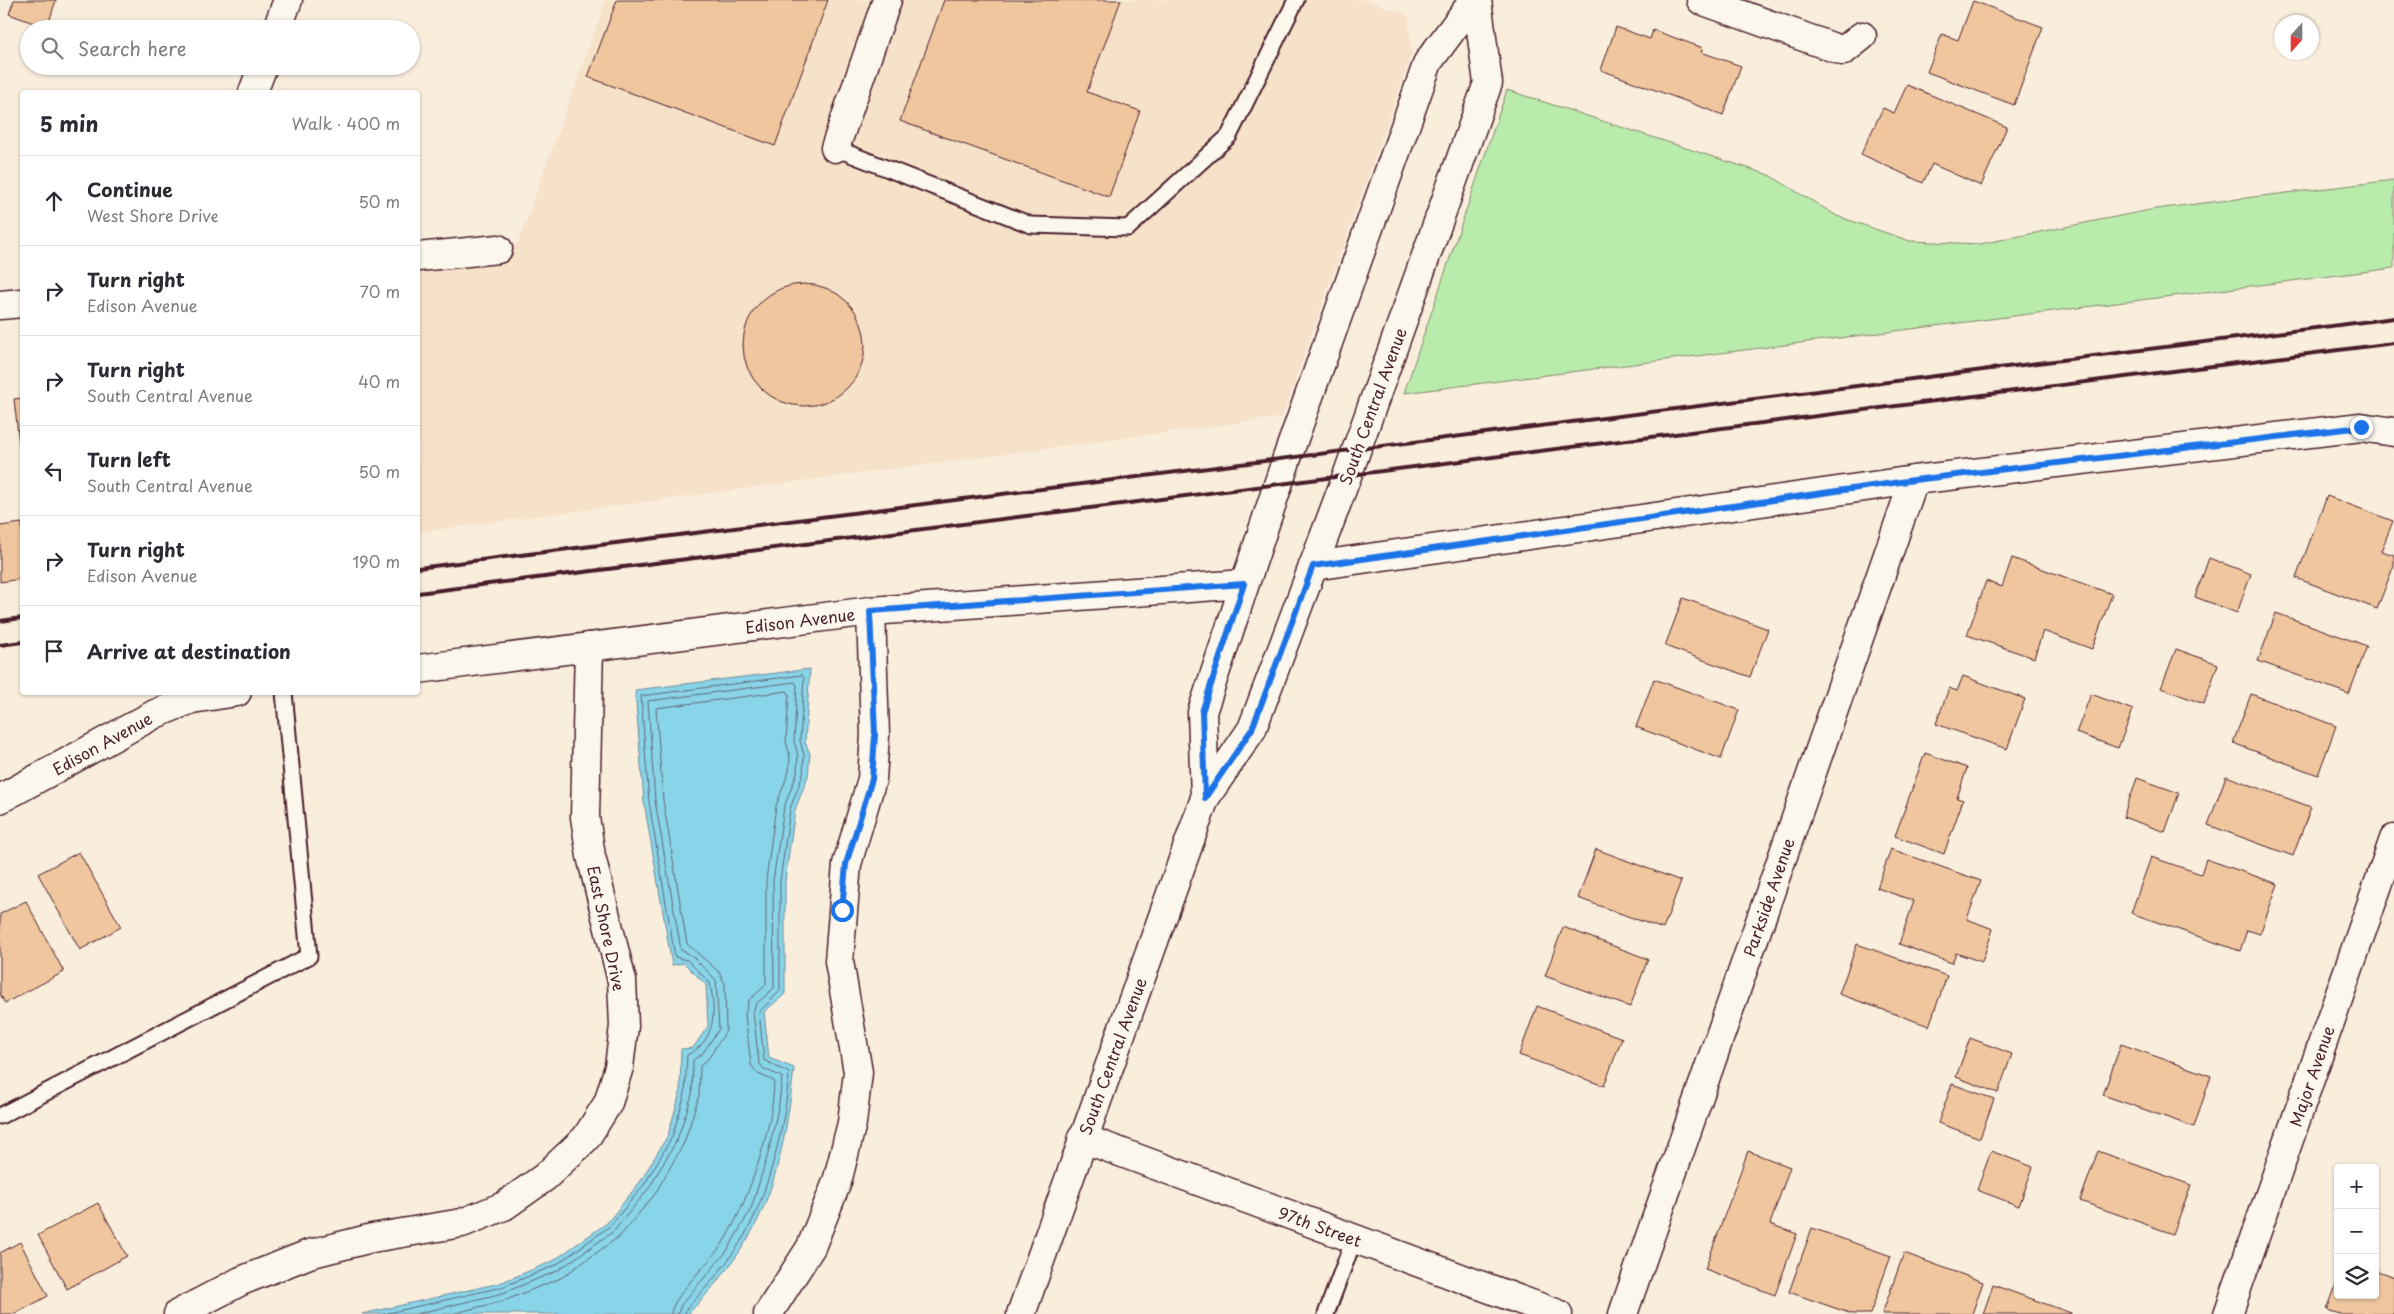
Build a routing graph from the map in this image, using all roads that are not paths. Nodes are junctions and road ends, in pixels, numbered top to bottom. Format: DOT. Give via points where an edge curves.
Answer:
graph roads {
  1 [pos="288,0"];
  2 [pos="886,0"];
  3 [pos="1296,0"];
  4 [pos="1475,0"];
  5 [pos="1701,0"];
  6 [pos="280,20"];
  7 [pos="1862,36"];
  8 [pos="260,75"];
  9 [pos="254,90"];
  10 [pos="835,148"];
  11 [pos="498,248"];
  12 [pos="420,258"];
  13 [pos="20,303"];
  14 [pos="0,305"];
  15 [pos="2394,432"];
  16 [pos="1914,480"];
  17 [pos="1313,566"];
  18 [pos="1244,584"];
  19 [pos="870,611"];
  20 [pos="590,647"];
  21 [pos="420,669"];
  22 [pos="218,695"];
  23 [pos="284,695"];
  24 [pos="1205,798"];
  25 [pos="0,799"];
  26 [pos="2394,839"];
  27 [pos="0,1116"];
  28 [pos="1082,1138"];
  29 [pos="1354,1239"];
  30 [pos="178,1314"];
  31 [pos="768,1314"];
  32 [pos="1021,1314"];
  33 [pos="1326,1314"];
  34 [pos="1558,1314"];
  35 [pos="1623,1314"];
  36 [pos="2228,1314"];
  1 -- 6 [label="street"];
  2 -- 10 [label="street"];
  3 -- 10 [label="lane" via="1229,136 1128,228 1031,225"];
  4 -- 17 [label="street, South Central Avenue" via="1488,84"];
  4 -- 18 [label="street, South Central Avenue" via="1428,62"];
  5 -- 7 [label="street" via="1843,51"];
  8 -- 9 [label="street"];
  11 -- 12 [label="street"];
  13 -- 14 [label="street"];
  15 -- 16 [label="street" via="2361,427"];
  16 -- 17 [label="street"];
  16 -- 35 [label="street, Parkside Avenue"];
  17 -- 24 [label="street, South Central Avenue" via="1252,729"];
  18 -- 19 [label="street, Edison Avenue"];
  18 -- 24 [label="street, South Central Avenue" via="1202,712"];
  19 -- 20 [label="street, Edison Avenue"];
  19 -- 31 [label="street" via="875,735 872,779 846,864 839,961 858,1072 852,1123 837,1182 811,1247"];
  20 -- 21 [label="street, Edison Avenue"];
  20 -- 30 [label="street, East Shore Drive" via="585,817 591,856 622,981 624,1026 619,1068 608,1103 586,1138 545,1177 504,1206 462,1223 372,1238 309,1254 241,1281"];
  22 -- 25 [label="street, Edison Avenue" via="192,699 155,714"];
  23 -- 27 [label="lane" via="309,956"];
  24 -- 28 [label="street, South Central Avenue"];
  26 -- 36 [label="street, Major Avenue"];
  28 -- 29 [label="street, 97th Street"];
  28 -- 32 [label="street, South Central Avenue"];
  29 -- 33 [label="lane"];
  29 -- 34 [label="street, 97th Street"];
}
